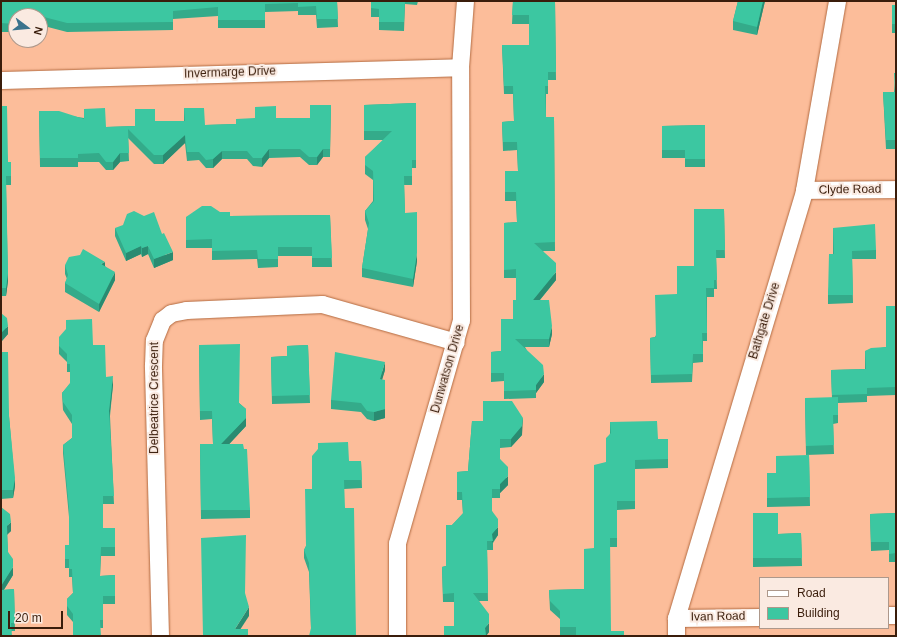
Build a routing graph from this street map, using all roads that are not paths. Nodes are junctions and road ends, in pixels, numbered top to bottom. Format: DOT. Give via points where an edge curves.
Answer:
graph roads {
  1 [pos="465,1"];
  2 [pos="838,1"];
  3 [pos="460,67"];
  4 [pos="1,80"];
  5 [pos="896,189"];
  6 [pos="804,190"];
  7 [pos="456,342"];
  8 [pos="759,617"];
  9 [pos="676,618"];
  10 [pos="160,636"];
  11 [pos="397,636"];
  12 [pos="676,636"];
  1 -- 3 [label="street, Dunwatson Drive"];
  2 -- 6 [label="street, Bathgate Drive"];
  3 -- 4 [label="street, Invermarge Drive"];
  3 -- 7 [label="street, Dunwatson Drive" via="462,320"];
  5 -- 6 [label="street, Clyde Road"];
  6 -- 9 [label="street, Bathgate Drive"];
  7 -- 10 [label="street, Delbeatrice Crescent" via="322,304 186,310 171,313 162,320 154,340 153,365"];
  7 -- 11 [label="street, Dunwatson Drive" via="397,543"];
  8 -- 9 [label="street, Ivan Road"];
  9 -- 12 [label="street, Bathgate Drive"];
}
